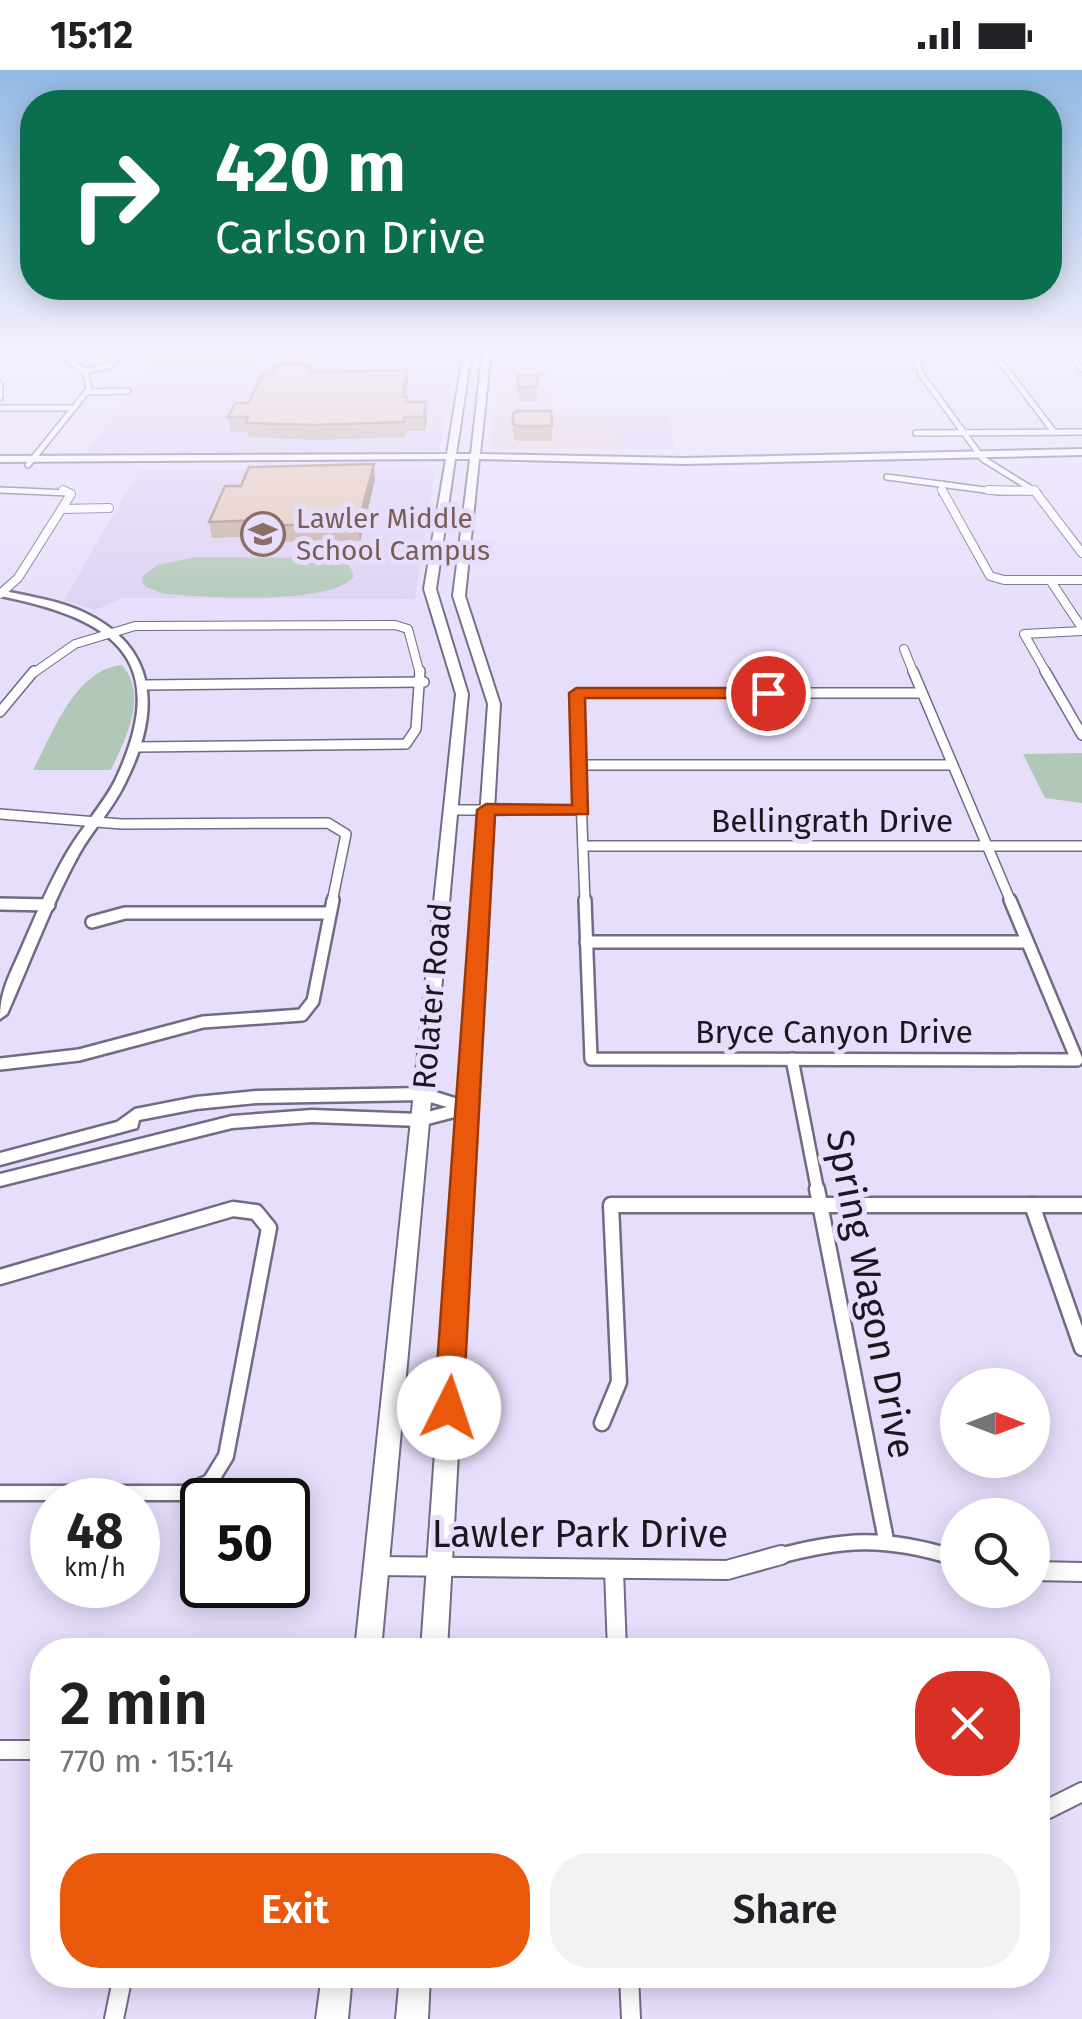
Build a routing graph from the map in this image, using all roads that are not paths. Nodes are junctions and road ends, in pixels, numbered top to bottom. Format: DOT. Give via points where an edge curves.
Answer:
graph roads {
  1 [pos="49,440"];
  2 [pos="452,440"];
  3 [pos="474,440"];
  4 [pos="968,440"];
  5 [pos="1082,456"];
  6 [pos="448,460"];
  7 [pos="471,460"];
  8 [pos="983,460"];
  9 [pos="0,462"];
  10 [pos="31,462"];
  11 [pos="887,477"];
  12 [pos="942,484"];
  13 [pos="0,490"];
  14 [pos="1035,491"];
  15 [pos="63,508"];
  16 [pos="110,508"];
  17 [pos="438,528"];
  18 [pos="464,529"];
  19 [pos="1082,553"];
  20 [pos="1050,580"];
  21 [pos="1082,580"];
  22 [pos="1,593"];
  23 [pos="459,593"];
  24 [pos="430,594"];
  25 [pos="1082,630"];
  26 [pos="107,631"];
  27 [pos="904,649"];
  28 [pos="424,682"];
  29 [pos="146,685"];
  30 [pos="921,693"];
  31 [pos="0,712"];
  32 [pos="1082,735"];
  33 [pos="136,747"];
  34 [pos="580,765"];
  35 [pos="952,766"];
  36 [pos="450,810"];
  37 [pos="486,810"];
  38 [pos="582,810"];
  39 [pos="0,814"];
  40 [pos="92,822"];
  41 [pos="583,846"];
  42 [pos="986,846"];
  43 [pos="1082,846"];
  44 [pos="0,904"];
  45 [pos="50,904"];
  46 [pos="328,913"];
  47 [pos="92,922"];
  48 [pos="586,942"];
  49 [pos="1027,942"];
  50 [pos="0,1013"];
  51 [pos="792,1060"];
  52 [pos="0,1064"];
  53 [pos="423,1094"];
  54 [pos="208,1101"];
  55 [pos="468,1108"];
  56 [pos="144,1116"];
  57 [pos="420,1120"];
  58 [pos="212,1126"];
  59 [pos="152,1142"];
  60 [pos="0,1160"];
  61 [pos="0,1180"];
  62 [pos="821,1205"];
  63 [pos="1032,1206"];
  64 [pos="1082,1206"];
  65 [pos="0,1277"];
  66 [pos="1082,1348"];
  67 [pos="602,1423"];
  68 [pos="0,1493"];
  69 [pos="886,1540"];
  70 [pos="940,1554"];
  71 [pos="377,1566"];
  72 [pos="439,1568"];
  73 [pos="614,1570"];
  74 [pos="1050,1572"];
  75 [pos="1082,1572"];
  76 [pos="369,1638"];
  77 [pos="435,1638"];
  78 [pos="617,1638"];
  79 [pos="0,1750"];
  80 [pos="30,1750"];
  81 [pos="1082,1792"];
  82 [pos="1050,1808"];
  83 [pos="120,1988"];
  84 [pos="336,1988"];
  85 [pos="414,1988"];
  86 [pos="630,1988"];
  87 [pos="114,2019"];
  88 [pos="332,2019"];
  89 [pos="412,2019"];
  90 [pos="631,2019"];
  1 -- 10 [label="street"];
  2 -- 6 [label="main road, Rolater Road"];
  3 -- 7 [label="main road, Rolater Road"];
  4 -- 8 [label="street"];
  5 -- 8 [label="main road"];
  6 -- 7 [label="main road"];
  6 -- 10 [label="main road"];
  6 -- 17 [label="main road, Rolater Road"];
  7 -- 8 [label="main road"];
  7 -- 18 [label="main road, Rolater Road"];
  8 -- 14 [label="street"];
  9 -- 10 [label="main road"];
  11 -- 12 [label="street"];
  12 -- 14 [label="street"];
  12 -- 20 [label="street" via="942,495 988,574"];
  13 -- 15 [label="street" via="70,492"];
  14 -- 19 [label="street"];
  15 -- 16 [label="street"];
  15 -- 22 [label="street"];
  17 -- 18 [label="main road"];
  17 -- 24 [label="main road, Rolater Road"];
  18 -- 23 [label="main road, Rolater Road"];
  20 -- 21 [label="street"];
  20 -- 25 [label="street"];
  22 -- 26 [label="street" via="64,608"];
  23 -- 24 [label="main road"];
  23 -- 37 [label="main road, Rolater Road" via="494,704"];
  24 -- 36 [label="main road, Rolater Road" via="462,694"];
  25 -- 32 [label="street" via="1024,634"];
  26 -- 28 [label="street" via="158,625 403,626 420,657"];
  26 -- 29 [label="street" via="132,656"];
  26 -- 31 [label="street" via="34,668"];
  27 -- 30 [label="street"];
  28 -- 29 [label="street"];
  28 -- 33 [label="street" via="415,736 406,744"];
  29 -- 33 [label="street"];
  30 -- 34 [label="street" via="577,693"];
  30 -- 35 [label="street"];
  33 -- 40 [label="street"];
  34 -- 35 [label="street"];
  34 -- 38 [label="street"];
  35 -- 42 [label="street"];
  36 -- 37 [label="street"];
  36 -- 53 [label="main road, Rolater Road"];
  37 -- 38 [label="street"];
  37 -- 55 [label="main road, Rolater Road"];
  38 -- 41 [label="street"];
  39 -- 40 [label="street"];
  40 -- 45 [label="street"];
  40 -- 46 [label="street" via="340,827 346,837"];
  41 -- 42 [label="street, Bellingrath Drive"];
  41 -- 48 [label="street"];
  42 -- 43 [label="street, Bellingrath Drive"];
  42 -- 49 [label="street"];
  44 -- 45 [label="street"];
  45 -- 50 [label="street"];
  46 -- 47 [label="street" via="125,913"];
  46 -- 52 [label="street" via="313,1001 302,1015 203,1022 79,1056"];
  48 -- 49 [label="street"];
  48 -- 51 [label="street, Bryce Canyon Drive" via="591,1059"];
  49 -- 51 [label="street, Bryce Canyon Drive" via="1077,1060"];
  51 -- 62 [label="street, Spring Wagon Drive"];
  53 -- 54 [label="street"];
  53 -- 55 [label="street"];
  53 -- 57 [label="main road, Rolater Road"];
  54 -- 56 [label="street"];
  54 -- 58 [label="street"];
  55 -- 57 [label="street"];
  55 -- 72 [label="main road, Rolater Road"];
  56 -- 59 [label="street"];
  56 -- 60 [label="street"];
  57 -- 58 [label="street" via="312,1116"];
  57 -- 71 [label="main road, Rolater Road"];
  58 -- 59 [label="street"];
  59 -- 61 [label="street"];
  62 -- 63 [label="street"];
  62 -- 67 [label="street" via="611,1205 619,1382"];
  62 -- 69 [label="street, Spring Wagon Drive"];
  63 -- 64 [label="street"];
  63 -- 66 [label="street"];
  65 -- 68 [label="street" via="234,1209 264,1217 269,1236 226,1456 210,1482 178,1494"];
  69 -- 70 [label="street, Lawler Park Drive"];
  69 -- 73 [label="street, Lawler Park Drive" via="824,1543 727,1570"];
  71 -- 72 [label="street, Lawler Park Drive"];
  71 -- 76 [label="main road, Rolater Road"];
  72 -- 73 [label="street, Lawler Park Drive"];
  72 -- 77 [label="main road, Rolater Road"];
  73 -- 78 [label="street"];
  74 -- 75 [label="street"];
  79 -- 80 [label="street"];
  81 -- 82 [label="street"];
  83 -- 87 [label="street"];
  84 -- 88 [label="main road"];
  85 -- 89 [label="main road"];
  86 -- 90 [label="street"];
}
